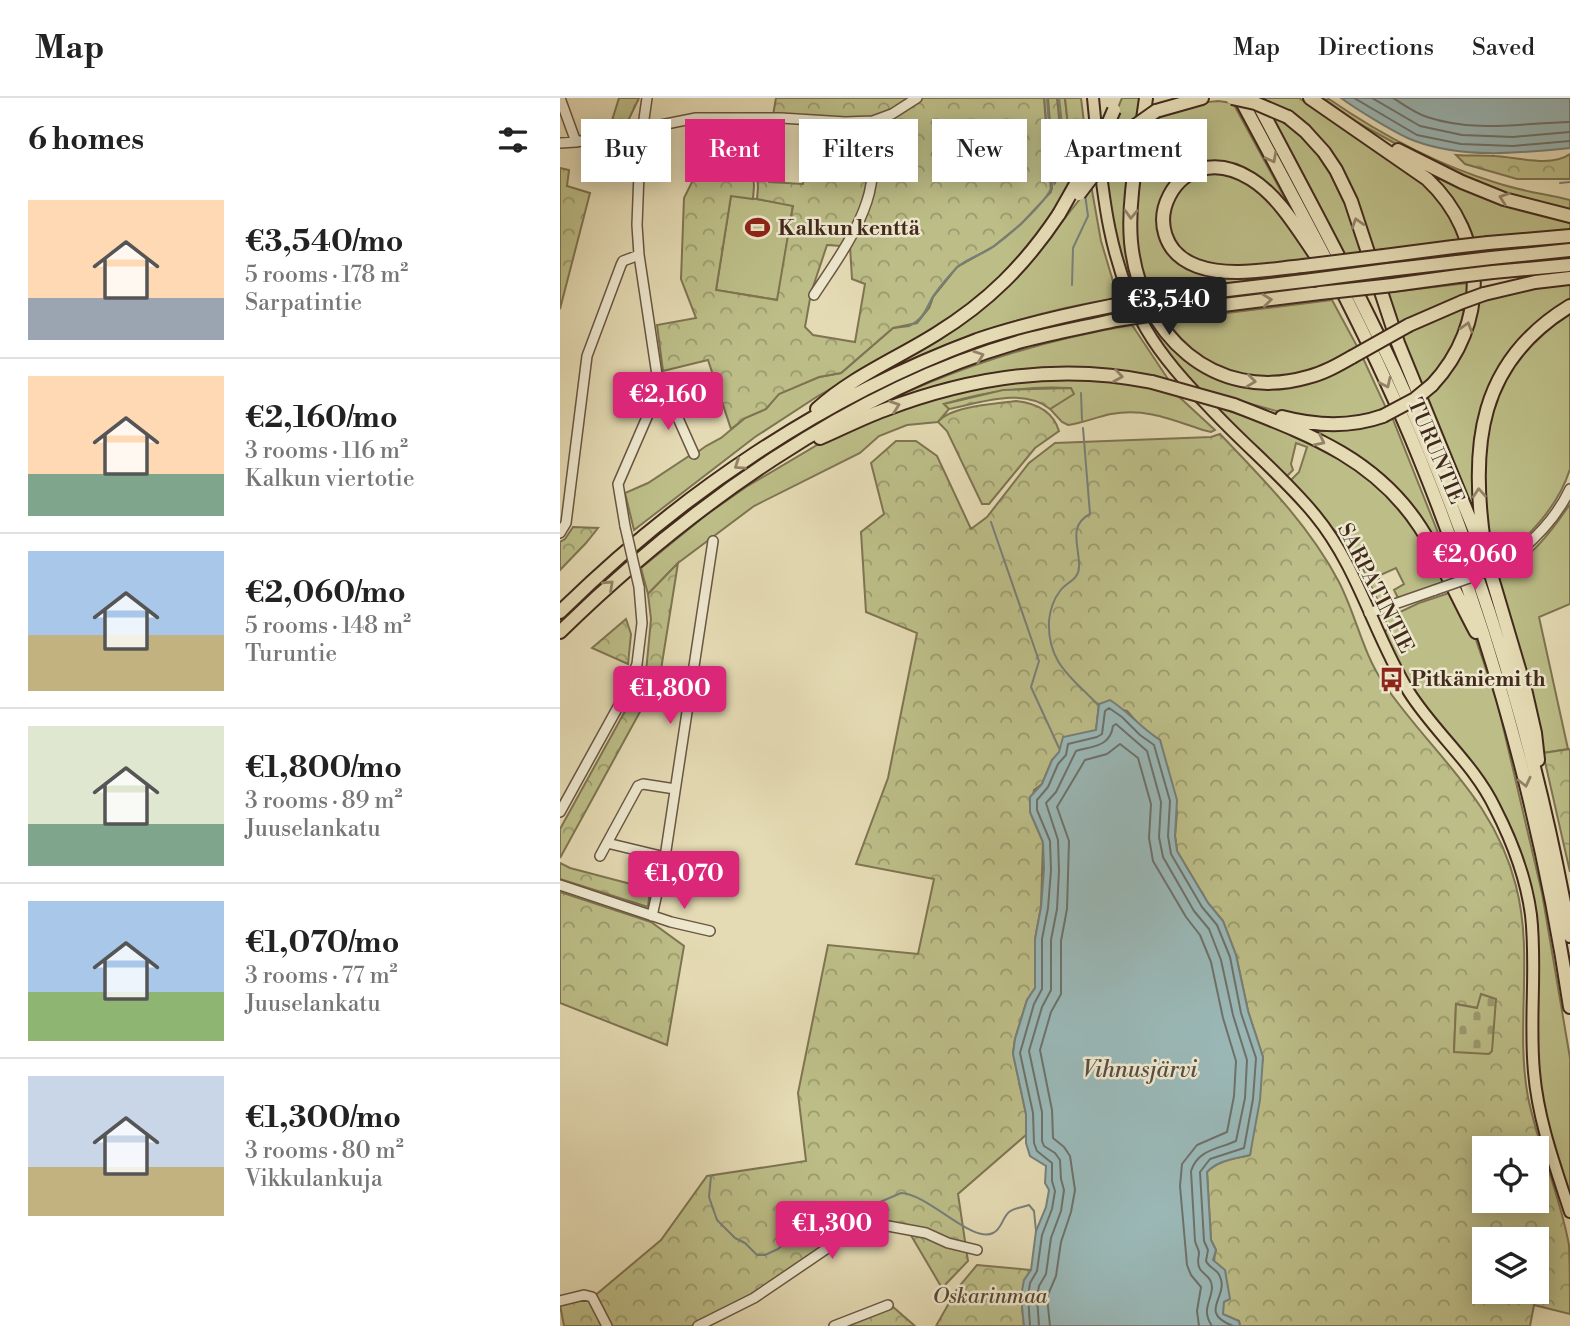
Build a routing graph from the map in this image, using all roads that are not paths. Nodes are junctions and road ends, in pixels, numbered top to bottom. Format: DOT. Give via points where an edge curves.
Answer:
graph roads {
  1 [pos="560,98"];
  2 [pos="647,98"];
  3 [pos="917,98"];
  4 [pos="1093,98"];
  5 [pos="1146,98"];
  6 [pos="1202,98"];
  7 [pos="1232,98"];
  8 [pos="1240,98"];
  9 [pos="1255,98"];
  10 [pos="1310,98"];
  11 [pos="1116,104"];
  12 [pos="644,119"];
  13 [pos="878,119"];
  14 [pos="799,120"];
  15 [pos="671,124"];
  16 [pos="1370,138"];
  17 [pos="581,141"];
  18 [pos="576,142"];
  19 [pos="560,143"];
  20 [pos="638,182"];
  21 [pos="870,182"];
  22 [pos="1061,215"];
  23 [pos="1570,216"];
  24 [pos="1570,236"];
  25 [pos="1570,250"];
  26 [pos="639,255"];
  27 [pos="1570,265"];
  28 [pos="1570,278"];
  29 [pos="814,295"];
  30 [pos="1348,302"];
  31 [pos="1570,306"];
  32 [pos="656,391"];
  33 [pos="1234,405"];
  34 [pos="796,428"];
  35 [pos="787,451"];
  36 [pos="694,454"];
  37 [pos="1570,489"];
  38 [pos="560,533"];
  39 [pos="713,541"];
  40 [pos="1487,561"];
  41 [pos="560,612"];
  42 [pos="1369,613"];
  43 [pos="560,632"];
  44 [pos="1493,661"];
  45 [pos="631,678"];
  46 [pos="691,686"];
  47 [pos="675,789"];
  48 [pos="1541,792"];
  49 [pos="560,812"];
  50 [pos="607,843"];
  51 [pos="600,856"];
  52 [pos="665,857"];
  53 [pos="560,884"];
  54 [pos="652,916"];
  55 [pos="710,931"];
  56 [pos="1570,936"];
  57 [pos="1570,1007"];
  58 [pos="1570,1212"];
  59 [pos="977,1250"];
  60 [pos="560,1301"];
  61 [pos="888,1305"];
  62 [pos="607,1326"];
  63 [pos="698,1326"];
  64 [pos="834,1326"];
  1 -- 18 [label="street"];
  2 -- 12 [label="street"];
  3 -- 13 [label="street"];
  4 -- 42 [label="main road, SARPATINTIE" via="1112,246 1145,328 1188,384 1320,521 1340,551"];
  5 -- 28 [label="highway, one-way, bridge" via="1131,208 1131,242 1142,290 1164,331 1183,351 1220,373 1273,383 1307,378 1462,302"];
  6 -- 22 [label="highway, bridge" via="1156,111 1132,128"];
  40 -- 7 [label="highway, one-way, bridge" via="1398,343 1342,181 1319,145 1287,117"];
  8 -- 30 [label="highway, TURUNTIE, one-way"];
  9 -- 48 [label="highway, TURUNTIE" via="1360,299 1429,450 1488,608"];
  10 -- 16 [label="highway"];
  11 -- 22 [label="highway, bridge"];
  14 -- 15 [label="street" via="713,117"];
  23 -- 16 [label="highway, one-way" via="1483,191"];
  33 -- 16 [label="highway, one-way, bridge" via="1329,426 1361,423 1415,400 1455,356 1468,323 1474,288 1471,254 1459,219 1437,188"];
  17 -- 18 [label="street"];
  18 -- 19 [label="street"];
  20 -- 26 [label="street"];
  21 -- 29 [label="street" via="867,204 853,234"];
  22 -- 34 [label="highway" via="991,295 937,334 836,391"];
  24 -- 30 [label="highway, bridge" via="1488,243 1454,247 1384,256 1303,266 1259,271 1209,270 1175,251 1165,231 1164,210 1172,189 1188,174 1210,167 1251,179 1292,222"];
  25 -- 34 [label="highway, bridge" via="1169,297 1051,318 949,351 861,390"];
  26 -- 32 [label="street"];
  26 -- 38 [label="street" via="621,263 589,349 566,523"];
  35 -- 27 [label="highway, one-way, bridge" via="867,404 946,368 1022,341 1175,311"];
  30 -- 44 [label="highway, TURUNTIE, one-way" via="1418,455"];
  40 -- 31 [label="highway, one-way" via="1478,477 1484,418 1515,355"];
  32 -- 36 [label="street" via="669,398"];
  32 -- 45 [label="street, bridge" via="619,479 619,501 642,604 642,635"];
  35 -- 33 [label="highway, one-way, bridge" via="892,407 945,390 1027,374 1109,374"];
  33 -- 44 [label="highway, one-way" via="1326,444 1384,484 1419,526"];
  34 -- 41 [label="highway, one-way" via="670,516"];
  43 -- 35 [label="highway, one-way" via="648,551"];
  37 -- 42 [label="street, bridge" via="1538,536 1503,564"];
  39 -- 46 [label="street"];
  40 -- 48 [label="highway" via="1532,719"];
  42 -- 58 [label="main road, SARPATINTIE" via="1418,706 1486,791 1521,869 1531,913 1536,1093"];
  44 -- 57 [label="highway, TURUNTIE, one-way" via="1539,843"];
  45 -- 46 [label="street"];
  45 -- 49 [label="street"];
  46 -- 47 [label="street"];
  47 -- 50 [label="street" via="640,785"];
  47 -- 52 [label="street"];
  48 -- 56 [label="highway, TURUNTIE"];
  50 -- 51 [label="street"];
  50 -- 52 [label="street"];
  52 -- 54 [label="street"];
  53 -- 54 [label="street"];
  54 -- 55 [label="street"];
  59 -- 63 [label="street" via="888,1226 857,1228 754,1298"];
  60 -- 62 [label="street" via="592,1297"];
  61 -- 64 [label="street"];
}
